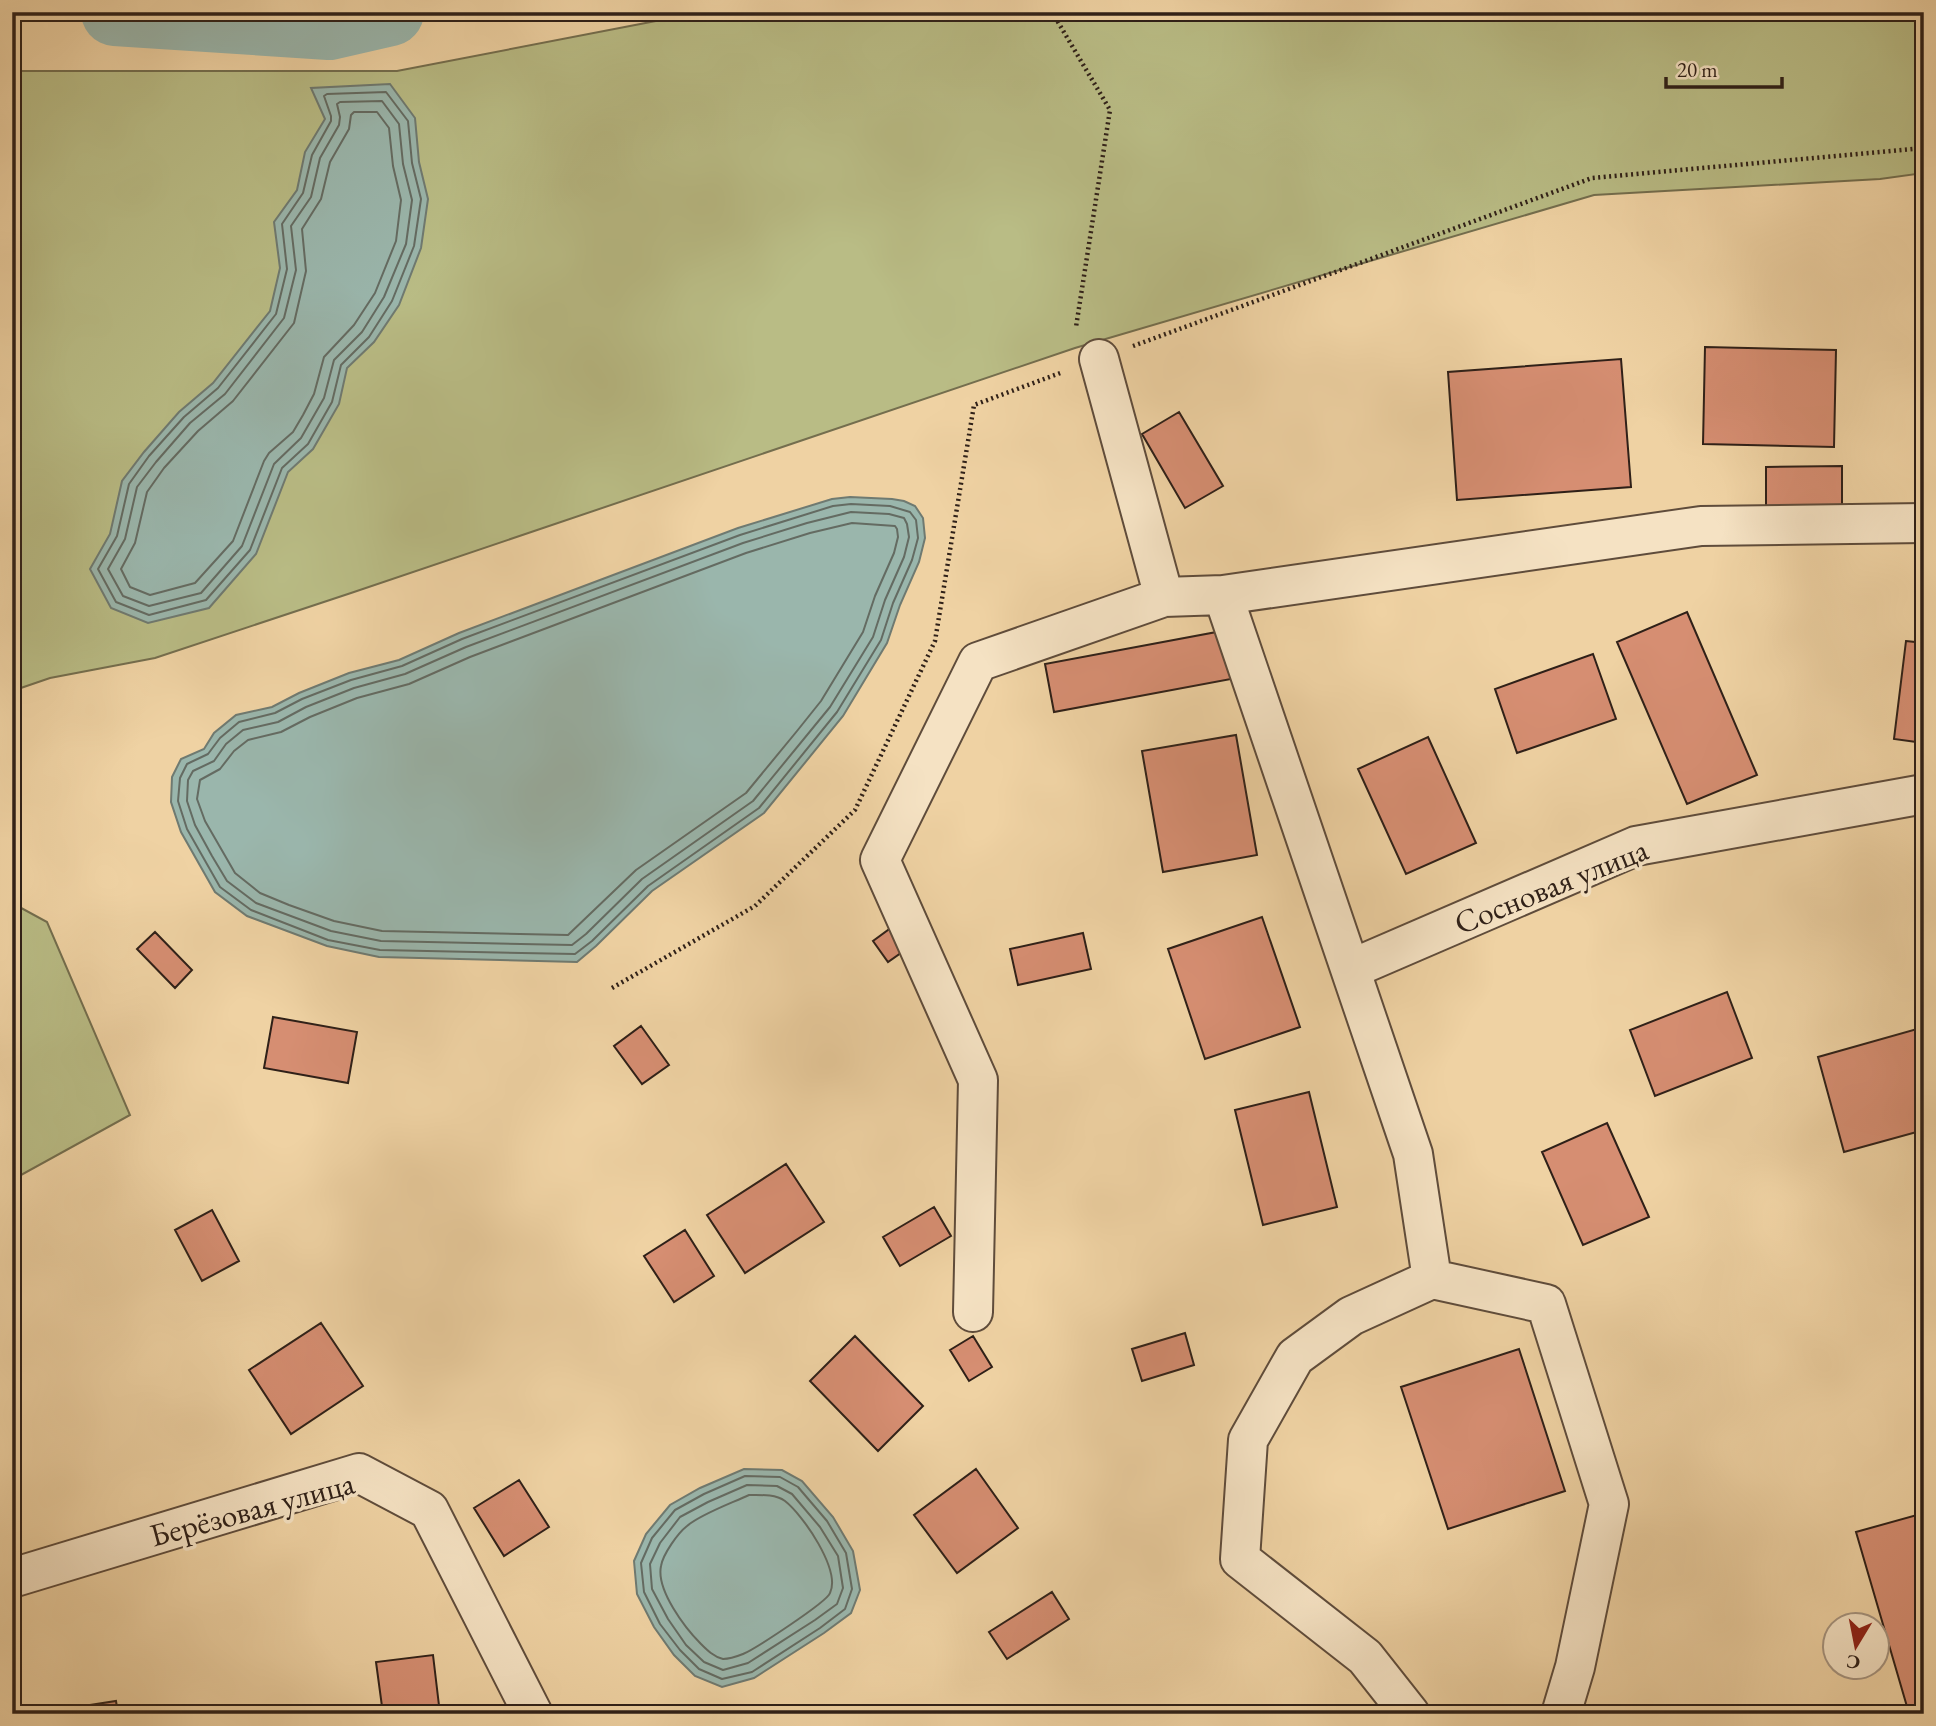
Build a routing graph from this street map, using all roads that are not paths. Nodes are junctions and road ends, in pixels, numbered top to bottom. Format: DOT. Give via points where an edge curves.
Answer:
graph roads {
  1 [pos="1099,359"];
  2 [pos="1924,523"];
  3 [pos="1223,595"];
  4 [pos="1164,597"];
  5 [pos="1924,794"];
  6 [pos="1351,969"];
  7 [pos="1432,1279"];
  8 [pos="973,1312"];
  9 [pos="12,1578"];
  10 [pos="533,1714"];
  11 [pos="1410,1714"];
  12 [pos="1561,1714"];
  1 -- 4 [label="street"];
  2 -- 3 [label="street" via="1701,526"];
  3 -- 4 [label="street"];
  3 -- 6 [label="street"];
  4 -- 8 [label="street" via="978,662 880,860 978,1080"];
  5 -- 6 [label="street, Сосновая улица" via="1636,846"];
  6 -- 7 [label="street" via="1413,1154"];
  7 -- 11 [label="street" via="1351,1316 1295,1357 1248,1440 1240,1559 1365,1657"];
  7 -- 12 [label="street" via="1546,1304 1609,1504"];
  9 -- 10 [label="street, Берёзовая улица" via="359,1473 429,1510"];
}
